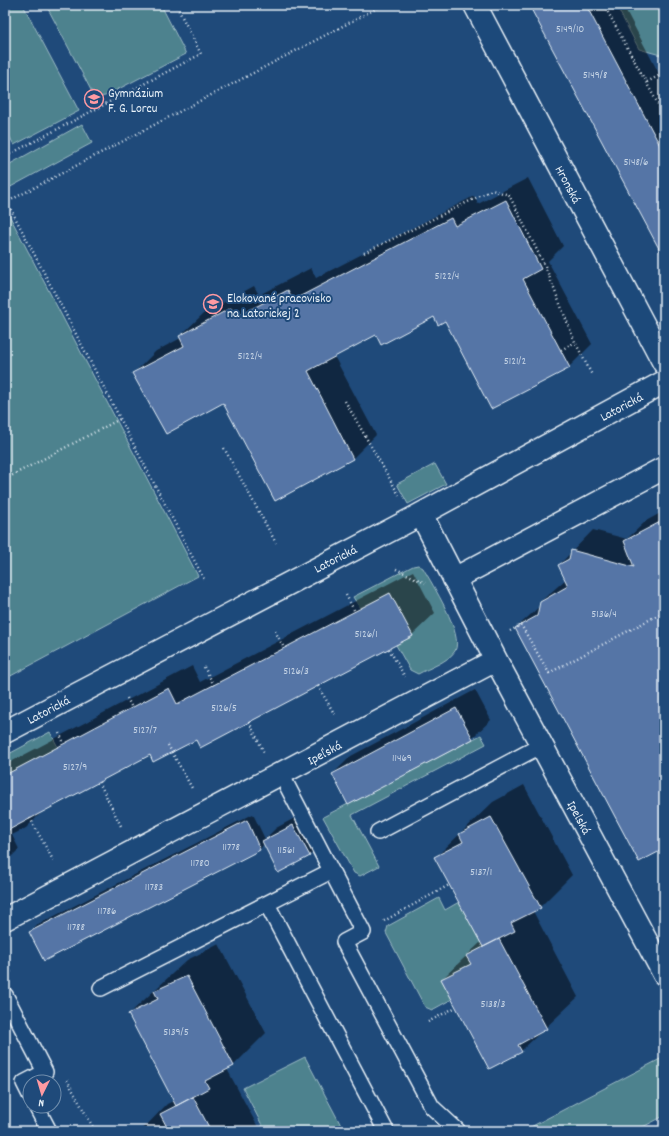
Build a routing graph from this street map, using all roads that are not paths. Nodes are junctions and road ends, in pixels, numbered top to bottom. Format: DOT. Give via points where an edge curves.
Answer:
graph roads {
  1 [pos="475,5"];
  2 [pos="664,363"];
  3 [pos="664,382"];
  4 [pos="664,468"];
  5 [pos="421,514"];
  6 [pos="454,579"];
  7 [pos="496,660"];
  8 [pos="5,732"];
  9 [pos="542,745"];
  10 [pos="282,774"];
  11 [pos="378,832"];
  12 [pos="331,871"];
  13 [pos="267,904"];
  14 [pos="5,920"];
  15 [pos="664,974"];
  16 [pos="101,988"];
  17 [pos="7,1002"];
  18 [pos="41,1074"];
  19 [pos="40,1114"];
  20 [pos="49,1131"];
  21 [pos="386,1131"];
  22 [pos="458,1131"];
  1 -- 2 [label="street, Hronská"];
  3 -- 5 [label="street, Latorická"];
  4 -- 6 [label="street"];
  5 -- 6 [label="street"];
  5 -- 8 [label="street, Latorická"];
  6 -- 7 [label="street"];
  7 -- 9 [label="street, Ipelská"];
  7 -- 10 [label="street, Ipeľská"];
  9 -- 11 [label="lane"];
  9 -- 15 [label="street, Ipelská"];
  10 -- 12 [label="lane"];
  10 -- 14 [label="street, Ipeľská"];
  12 -- 13 [label="lane"];
  12 -- 22 [label="lane" via="363,932 344,942 432,1107"];
  13 -- 16 [label="lane"];
  13 -- 21 [label="lane"];
  17 -- 18 [label="lane" via="45,1072"];
  19 -- 20 [label="lane"];
}
